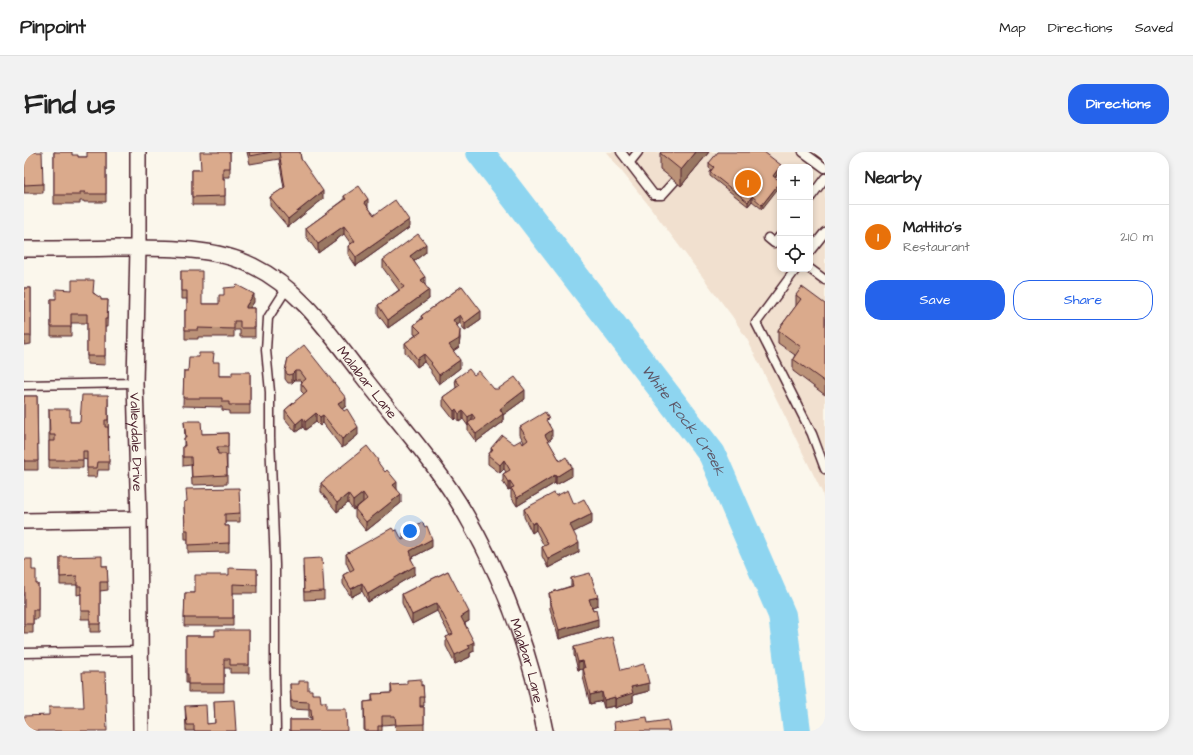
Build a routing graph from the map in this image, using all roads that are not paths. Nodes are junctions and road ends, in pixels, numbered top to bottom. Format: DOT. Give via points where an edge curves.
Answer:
graph roads {
  1 [pos="138,152"];
  2 [pos="621,152"];
  3 [pos="638,152"];
  4 [pos="803,152"];
  5 [pos="630,162"];
  6 [pos="825,168"];
  7 [pos="686,169"];
  8 [pos="825,178"];
  9 [pos="813,194"];
  10 [pos="824,237"];
  11 [pos="138,248"];
  12 [pos="813,248"];
  13 [pos="24,249"];
  14 [pos="813,271"];
  15 [pos="794,272"];
  16 [pos="825,280"];
  17 [pos="287,288"];
  18 [pos="135,383"];
  19 [pos="24,385"];
  20 [pos="825,469"];
  21 [pos="139,519"];
  22 [pos="24,521"];
  23 [pos="140,651"];
  24 [pos="24,653"];
  25 [pos="141,731"];
  26 [pos="276,731"];
  27 [pos="544,731"];
  1 -- 11 [label="street, Valleydale Drive"];
  2 -- 5 [label="lane"];
  3 -- 5 [label="lane"];
  4 -- 6 [label="lane"];
  5 -- 7 [label="lane" via="654,195 662,195"];
  8 -- 9 [label="lane"];
  10 -- 12 [label="lane"];
  11 -- 13 [label="street, Malabar Lane"];
  11 -- 17 [label="street, Malabar Lane" via="192,250 224,255 252,265"];
  11 -- 18 [label="street, Valleydale Drive"];
  14 -- 16 [label="lane"];
  15 -- 20 [label="lane" via="756,323 812,434"];
  17 -- 26 [label="lane" via="268,318 266,350 270,392 275,566"];
  17 -- 27 [label="street, Malabar Lane" via="313,312 437,471 466,514 507,599 533,676"];
  18 -- 19 [label="lane"];
  18 -- 21 [label="street, Valleydale Drive"];
  21 -- 22 [label="street"];
  21 -- 23 [label="street, Valleydale Drive"];
  23 -- 24 [label="lane"];
  23 -- 25 [label="street, Valleydale Drive"];
}
